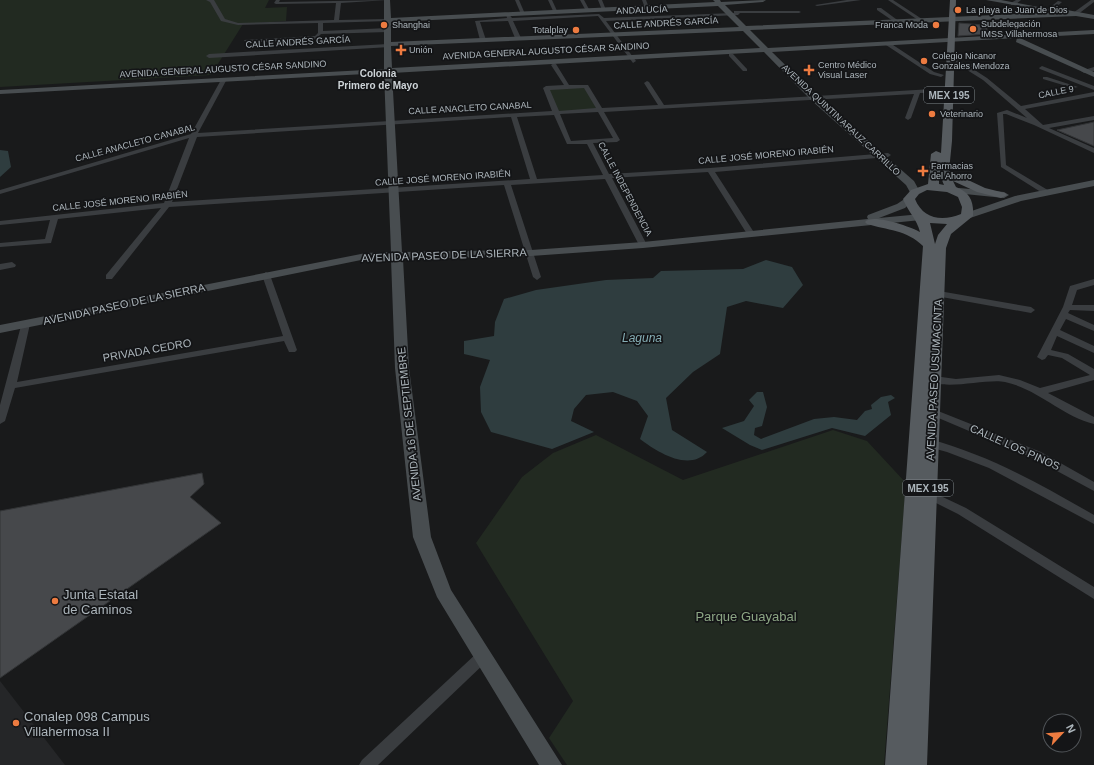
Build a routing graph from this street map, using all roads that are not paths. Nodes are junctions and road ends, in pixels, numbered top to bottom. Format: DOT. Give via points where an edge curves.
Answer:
graph roads {
  1 [pos="208,0"];
  2 [pos="278,0"];
  3 [pos="387,0"];
  4 [pos="517,0"];
  5 [pos="550,0"];
  6 [pos="582,0"];
  7 [pos="600,0"];
  8 [pos="644,0"];
  9 [pos="759,0"];
  10 [pos="859,0"];
  11 [pos="890,0"];
  12 [pos="947,0"];
  13 [pos="953,0"];
  14 [pos="989,0"];
  15 [pos="1094,0"];
  16 [pos="339,2"];
  17 [pos="721,2"];
  18 [pos="1016,2"];
  19 [pos="1060,2"];
  20 [pos="817,5"];
  21 [pos="647,7"];
  22 [pos="604,9"];
  23 [pos="879,9"];
  24 [pos="588,10"];
  25 [pos="1050,10"];
  26 [pos="556,12"];
  27 [pos="597,12"];
  28 [pos="800,12"];
  29 [pos="523,13"];
  30 [pos="734,14"];
  31 [pos="1075,14"];
  32 [pos="509,16"];
  33 [pos="1094,17"];
  34 [pos="387,20"];
  35 [pos="602,20"];
  36 [pos="948,20"];
  37 [pos="923,21"];
  38 [pos="321,22"];
  39 [pos="336,22"];
  40 [pos="898,22"];
  41 [pos="297,28"];
  42 [pos="743,28"];
  43 [pos="751,28"];
  44 [pos="1094,32"];
  45 [pos="249,33"];
  46 [pos="613,34"];
  47 [pos="318,35"];
  48 [pos="1094,36"];
  49 [pos="518,38"];
  50 [pos="294,39"];
  51 [pos="388,40"];
  52 [pos="483,40"];
  53 [pos="1018,40"];
  54 [pos="947,42"];
  55 [pos="890,45"];
  56 [pos="771,51"];
  57 [pos="237,54"];
  58 [pos="732,55"];
  59 [pos="209,56"];
  60 [pos="950,57"];
  61 [pos="631,59"];
  62 [pos="1006,64"];
  63 [pos="554,65"];
  64 [pos="965,66"];
  65 [pos="1042,68"];
  66 [pos="1094,69"];
  67 [pos="745,70"];
  68 [pos="388,71"];
  69 [pos="1084,71"];
  70 [pos="941,75"];
  71 [pos="1094,75"];
  72 [pos="1044,78"];
  73 [pos="223,81"];
  74 [pos="647,83"];
  75 [pos="567,86"];
  76 [pos="1094,88"];
  77 [pos="945,90"];
  78 [pos="918,92"];
  79 [pos="0,93"];
  80 [pos="1094,94"];
  81 [pos="818,98"];
  82 [pos="662,106"];
  83 [pos="1020,108"];
  84 [pos="599,111"];
  85 [pos="557,112"];
  86 [pos="513,115"];
  87 [pos="908,118"];
  88 [pos="1094,118"];
  89 [pos="391,122"];
  90 [pos="1040,126"];
  91 [pos="938,127"];
  92 [pos="194,135"];
  93 [pos="589,142"];
  94 [pos="937,142"];
  95 [pos="1094,152"];
  96 [pos="883,156"];
  97 [pos="710,170"];
  98 [pos="944,170"];
  99 [pos="607,177"];
  100 [pos="534,181"];
  101 [pos="507,183"];
  102 [pos="1094,183"];
  103 [pos="955,190"];
  104 [pos="395,191"];
  105 [pos="920,191"];
  106 [pos="0,192"];
  107 [pos="1043,193"];
  108 [pos="1001,195"];
  109 [pos="166,205"];
  110 [pos="55,217"];
  111 [pos="964,217"];
  112 [pos="922,218"];
  113 [pos="871,222"];
  114 [pos="0,223"];
  115 [pos="845,224"];
  116 [pos="751,234"];
  117 [pos="0,245"];
  118 [pos="643,245"];
  119 [pos="929,245"];
  120 [pos="531,253"];
  121 [pos="398,255"];
  122 [pos="12,265"];
  123 [pos="0,267"];
  124 [pos="266,275"];
  125 [pos="109,277"];
  126 [pos="537,277"];
  127 [pos="1094,282"];
  128 [pos="939,294"];
  129 [pos="1094,308"];
  130 [pos="1031,310"];
  131 [pos="1065,311"];
  132 [pos="25,324"];
  133 [pos="1094,328"];
  134 [pos="0,329"];
  135 [pos="1055,331"];
  136 [pos="288,338"];
  137 [pos="292,350"];
  138 [pos="1094,350"];
  139 [pos="1093,377"];
  140 [pos="934,379"];
  141 [pos="10,386"];
  142 [pos="1039,392"];
  143 [pos="933,412"];
  144 [pos="0,421"];
  145 [pos="1094,421"];
  146 [pos="930,443"];
  147 [pos="1094,487"];
  148 [pos="928,494"];
  149 [pos="1094,520"];
  150 [pos="1094,594"];
  151 [pos="482,657"];
  152 [pos="367,765"];
  153 [pos="551,765"];
  154 [pos="897,765"];
  155 [pos="915,765"];
  1 -- 45 [label="street" via="212,1 223,20 238,24"];
  2 -- 16 [label="street" via="276,3"];
  3 -- 16 [label="street"];
  3 -- 34 [label="main road, AVENIDA 16 DE SEPTIEMBRE"];
  4 -- 29 [label="street"];
  5 -- 26 [label="street"];
  6 -- 24 [label="street"];
  7 -- 22 [label="street"];
  8 -- 21 [label="street"];
  9 -- 17 [label="main road"];
  10 -- 20 [label="street"];
  11 -- 37 [label="street"];
  12 -- 36 [label="main road, MEX 195"];
  13 -- 36 [label="main road, MEX 195"];
  14 -- 18 [label="main road"];
  15 -- 31 [label="street"];
  16 -- 39 [label="street"];
  17 -- 21 [label="main road"];
  17 -- 30 [label="main road"];
  18 -- 25 [label="main road"];
  19 -- 25 [label="street"];
  21 -- 22 [label="main road"];
  22 -- 27 [label="main road"];
  23 -- 40 [label="street"];
  24 -- 26 [label="main road"];
  24 -- 27 [label="main road"];
  25 -- 31 [label="main road"];
  26 -- 29 [label="main road"];
  27 -- 32 [label="street"];
  27 -- 35 [label="street"];
  28 -- 30 [label="street, ANDALUCÍA"];
  29 -- 32 [label="main road"];
  30 -- 35 [label="street, ANDALUCÍA"];
  30 -- 42 [label="main road"];
  30 -- 43 [label="main road, AVENIDA QUINTIN ARAUZ CARRILLO"];
  31 -- 33 [label="main road"];
  31 -- 36 [label="main road, CALLE ANDRÉS GARCÍA"];
  32 -- 34 [label="main road"];
  32 -- 49 [label="street"];
  32 -- 52 [label="street" via="477,21"];
  34 -- 39 [label="street"];
  34 -- 51 [label="main road, AVENIDA 16 DE SEPTIEMBRE"];
  35 -- 46 [label="street"];
  36 -- 37 [label="main road, CALLE ANDRÉS GARCÍA"];
  36 -- 54 [label="main road, MEX 195"];
  37 -- 40 [label="main road, CALLE ANDRÉS GARCÍA"];
  38 -- 39 [label="street"];
  38 -- 41 [label="street"];
  38 -- 47 [label="street"];
  40 -- 43 [label="main road, CALLE ANDRÉS GARCÍA"];
  41 -- 45 [label="street"];
  41 -- 50 [label="street"];
  42 -- 43 [label="main road, CALLE ANDRÉS GARCÍA"];
  42 -- 46 [label="main road, CALLE ANDRÉS GARCÍA"];
  42 -- 56 [label="main road"];
  43 -- 56 [label="main road, AVENIDA QUINTIN ARAUZ CARRILLO"];
  44 -- 54 [label="main road, AVENIDA GENERAL AUGUSTO CÉSAR SANDINO"];
  45 -- 50 [label="street"];
  45 -- 57 [label="street"];
  46 -- 49 [label="main road, CALLE ANDRÉS GARCÍA"];
  46 -- 61 [label="street"];
  47 -- 50 [label="street"];
  47 -- 51 [label="street"];
  48 -- 53 [label="main road, AVENIDA GENERAL AUGUSTO CÉSAR SANDINO"];
  49 -- 52 [label="main road, CALLE ANDRÉS GARCÍA"];
  51 -- 52 [label="main road, CALLE ANDRÉS GARCÍA"];
  51 -- 57 [label="street, CALLE ANDRÉS GARCÍA"];
  51 -- 68 [label="main road, AVENIDA 16 DE SEPTIEMBRE"];
  53 -- 54 [label="main road, AVENIDA GENERAL AUGUSTO CÉSAR SANDINO"];
  53 -- 69 [label="main road"];
  54 -- 55 [label="main road, AVENIDA GENERAL AUGUSTO CÉSAR SANDINO"];
  54 -- 60 [label="main road, MEX 195"];
  54 -- 70 [label="main road, MEX 195"];
  55 -- 56 [label="main road, AVENIDA GENERAL AUGUSTO CÉSAR SANDINO"];
  55 -- 70 [label="street" via="932,73"];
  56 -- 58 [label="main road, AVENIDA GENERAL AUGUSTO CÉSAR SANDINO"];
  56 -- 61 [label="main road, AVENIDA GENERAL AUGUSTO CÉSAR SANDINO"];
  56 -- 81 [label="main road, AVENIDA QUINTIN ARAUZ CARRILLO"];
  57 -- 59 [label="street, CALLE ANDRÉS GARCÍA"];
  58 -- 61 [label="main road, AVENIDA GENERAL AUGUSTO CÉSAR SANDINO"];
  58 -- 67 [label="street"];
  60 -- 64 [label="street"];
  60 -- 77 [label="main road, MEX 195"];
  61 -- 63 [label="main road, AVENIDA GENERAL AUGUSTO CÉSAR SANDINO"];
  61 -- 68 [label="main road, AVENIDA GENERAL AUGUSTO CÉSAR SANDINO"];
  62 -- 64 [label="street"];
  63 -- 68 [label="main road, AVENIDA GENERAL AUGUSTO CÉSAR SANDINO"];
  63 -- 75 [label="street"];
  64 -- 83 [label="street"];
  65 -- 76 [label="street"];
  66 -- 69 [label="street"];
  68 -- 73 [label="main road, AVENIDA GENERAL AUGUSTO CÉSAR SANDINO"];
  68 -- 89 [label="main road, AVENIDA 16 DE SEPTIEMBRE"];
  69 -- 71 [label="main road"];
  70 -- 77 [label="main road, MEX 195"];
  72 -- 80 [label="street"];
  73 -- 79 [label="main road, AVENIDA GENERAL AUGUSTO CÉSAR SANDINO"];
  73 -- 92 [label="street"];
  74 -- 82 [label="street"];
  75 -- 84 [label="street" via="586,86"];
  75 -- 85 [label="street" via="546,88"];
  77 -- 78 [label="street, CALLE ANACLETO CANABAL"];
  77 -- 91 [label="main road, MEX 195"];
  77 -- 98 [label="main road, MEX 195"];
  78 -- 81 [label="street, CALLE ANACLETO CANABAL"];
  78 -- 87 [label="street"];
  80 -- 83 [label="street, CALLE 9"];
  81 -- 82 [label="street, CALLE ANACLETO CANABAL"];
  81 -- 96 [label="main road, AVENIDA QUINTIN ARAUZ CARRILLO"];
  82 -- 84 [label="street, CALLE ANACLETO CANABAL"];
  83 -- 90 [label="street"];
  84 -- 85 [label="street, CALLE ANACLETO CANABAL"];
  84 -- 93 [label="street" via="616,140"];
  85 -- 86 [label="street, CALLE ANACLETO CANABAL"];
  85 -- 93 [label="street" via="569,143"];
  86 -- 89 [label="street, CALLE ANACLETO CANABAL"];
  86 -- 100 [label="street"];
  88 -- 90 [label="street"];
  89 -- 92 [label="street, CALLE ANACLETO CANABAL"];
  89 -- 104 [label="main road, AVENIDA 16 DE SEPTIEMBRE"];
  90 -- 95 [label="street"];
  90 -- 107 [label="street" via="1007,112 1000,113 1003,166"];
  92 -- 106 [label="street, CALLE ANACLETO CANABAL"];
  92 -- 109 [label="street"];
  93 -- 99 [label="street, CALLE INDEPENDENCIA"];
  94 -- 105 [label="main road"];
  96 -- 97 [label="street, CALLE JOSÉ MORENO IRABIÉN"];
  96 -- 105 [label="main road, AVENIDA QUINTIN ARAUZ CARRILLO"];
  97 -- 99 [label="street, CALLE JOSÉ MORENO IRABIÉN"];
  97 -- 116 [label="street"];
  98 -- 103 [label="main road, MEX 195"];
  98 -- 108 [label="main road" via="962,182"];
  99 -- 100 [label="street, CALLE JOSÉ MORENO IRABIÉN"];
  99 -- 118 [label="street, CALLE INDEPENDENCIA"];
  100 -- 101 [label="street, CALLE JOSÉ MORENO IRABIÉN"];
  101 -- 104 [label="street, CALLE JOSÉ MORENO IRABIÉN"];
  101 -- 120 [label="street"];
  102 -- 107 [label="main road"];
  103 -- 105 [label="main road"];
  103 -- 108 [label="main road"];
  103 -- 111 [label="main road" via="967,202 969,208"];
  104 -- 109 [label="street, CALLE JOSÉ MORENO IRABIÉN"];
  104 -- 121 [label="main road, AVENIDA 16 DE SEPTIEMBRE"];
  105 -- 112 [label="main road" via="913,209"];
  105 -- 115 [label="main road, AVENIDA PASEO DE LA SIERRA" via="887,212"];
  107 -- 108 [label="main road"];
  107 -- 111 [label="main road" via="1001,203"];
  109 -- 110 [label="street, CALLE JOSÉ MORENO IRABIÉN"];
  109 -- 125 [label="street"];
  110 -- 114 [label="street, CALLE JOSÉ MORENO IRABIÉN"];
  110 -- 117 [label="street" via="48,241"];
  111 -- 112 [label="main road" via="944,220"];
  111 -- 128 [label="main road, AVENIDA PASEO USUMACINTA / MEX 195" via="949,228 942,239"];
  112 -- 113 [label="main road, AVENIDA PASEO DE LA SIERRA"];
  112 -- 119 [label="main road, AVENIDA PASEO USUMACINTA / MEX 195"];
  113 -- 115 [label="main road, AVENIDA PASEO DE LA SIERRA"];
  113 -- 119 [label="main road" via="910,231"];
  115 -- 116 [label="main road, AVENIDA PASEO DE LA SIERRA"];
  116 -- 118 [label="main road, AVENIDA PASEO DE LA SIERRA"];
  118 -- 120 [label="main road, AVENIDA PASEO DE LA SIERRA"];
  119 -- 154 [label="main road, AVENIDA PASEO USUMACINTA / MEX 195"];
  120 -- 121 [label="main road, AVENIDA PASEO DE LA SIERRA"];
  120 -- 126 [label="street"];
  121 -- 124 [label="main road, AVENIDA PASEO DE LA SIERRA" via="348,259"];
  121 -- 151 [label="main road, AVENIDA 16 DE SEPTIEMBRE" via="402,368 422,538 443,592"];
  122 -- 123 [label="street"];
  124 -- 132 [label="main road, AVENIDA PASEO DE LA SIERRA"];
  124 -- 136 [label="street"];
  127 -- 131 [label="street" via="1074,287"];
  128 -- 130 [label="street"];
  128 -- 140 [label="main road, AVENIDA PASEO USUMACINTA / MEX 195"];
  129 -- 131 [label="street"];
  131 -- 133 [label="street"];
  131 -- 135 [label="street"];
  132 -- 134 [label="main road, AVENIDA PASEO DE LA SIERRA"];
  132 -- 141 [label="street"];
  135 -- 138 [label="street"];
  135 -- 139 [label="street" via="1044,354 1065,356"];
  136 -- 137 [label="street"];
  136 -- 141 [label="street, PRIVADA CEDRO"];
  139 -- 142 [label="street"];
  140 -- 142 [label="street" via="954,382 1004,379"];
  140 -- 143 [label="main road, AVENIDA PASEO USUMACINTA / MEX 195"];
  141 -- 144 [label="street"];
  142 -- 145 [label="street"];
  143 -- 146 [label="main road, AVENIDA PASEO USUMACINTA / MEX 195"];
  143 -- 147 [label="street, CALLE LOS PINOS" via="1037,455"];
  146 -- 148 [label="main road, AVENIDA PASEO USUMACINTA / MEX 195"];
  146 -- 149 [label="street" via="957,451 996,468"];
  148 -- 150 [label="street" via="962,511"];
  148 -- 155 [label="main road, AVENIDA PASEO USUMACINTA / MEX 195"];
  151 -- 152 [label="street"];
  151 -- 153 [label="main road, AVENIDA 16 DE SEPTIEMBRE"];
}
